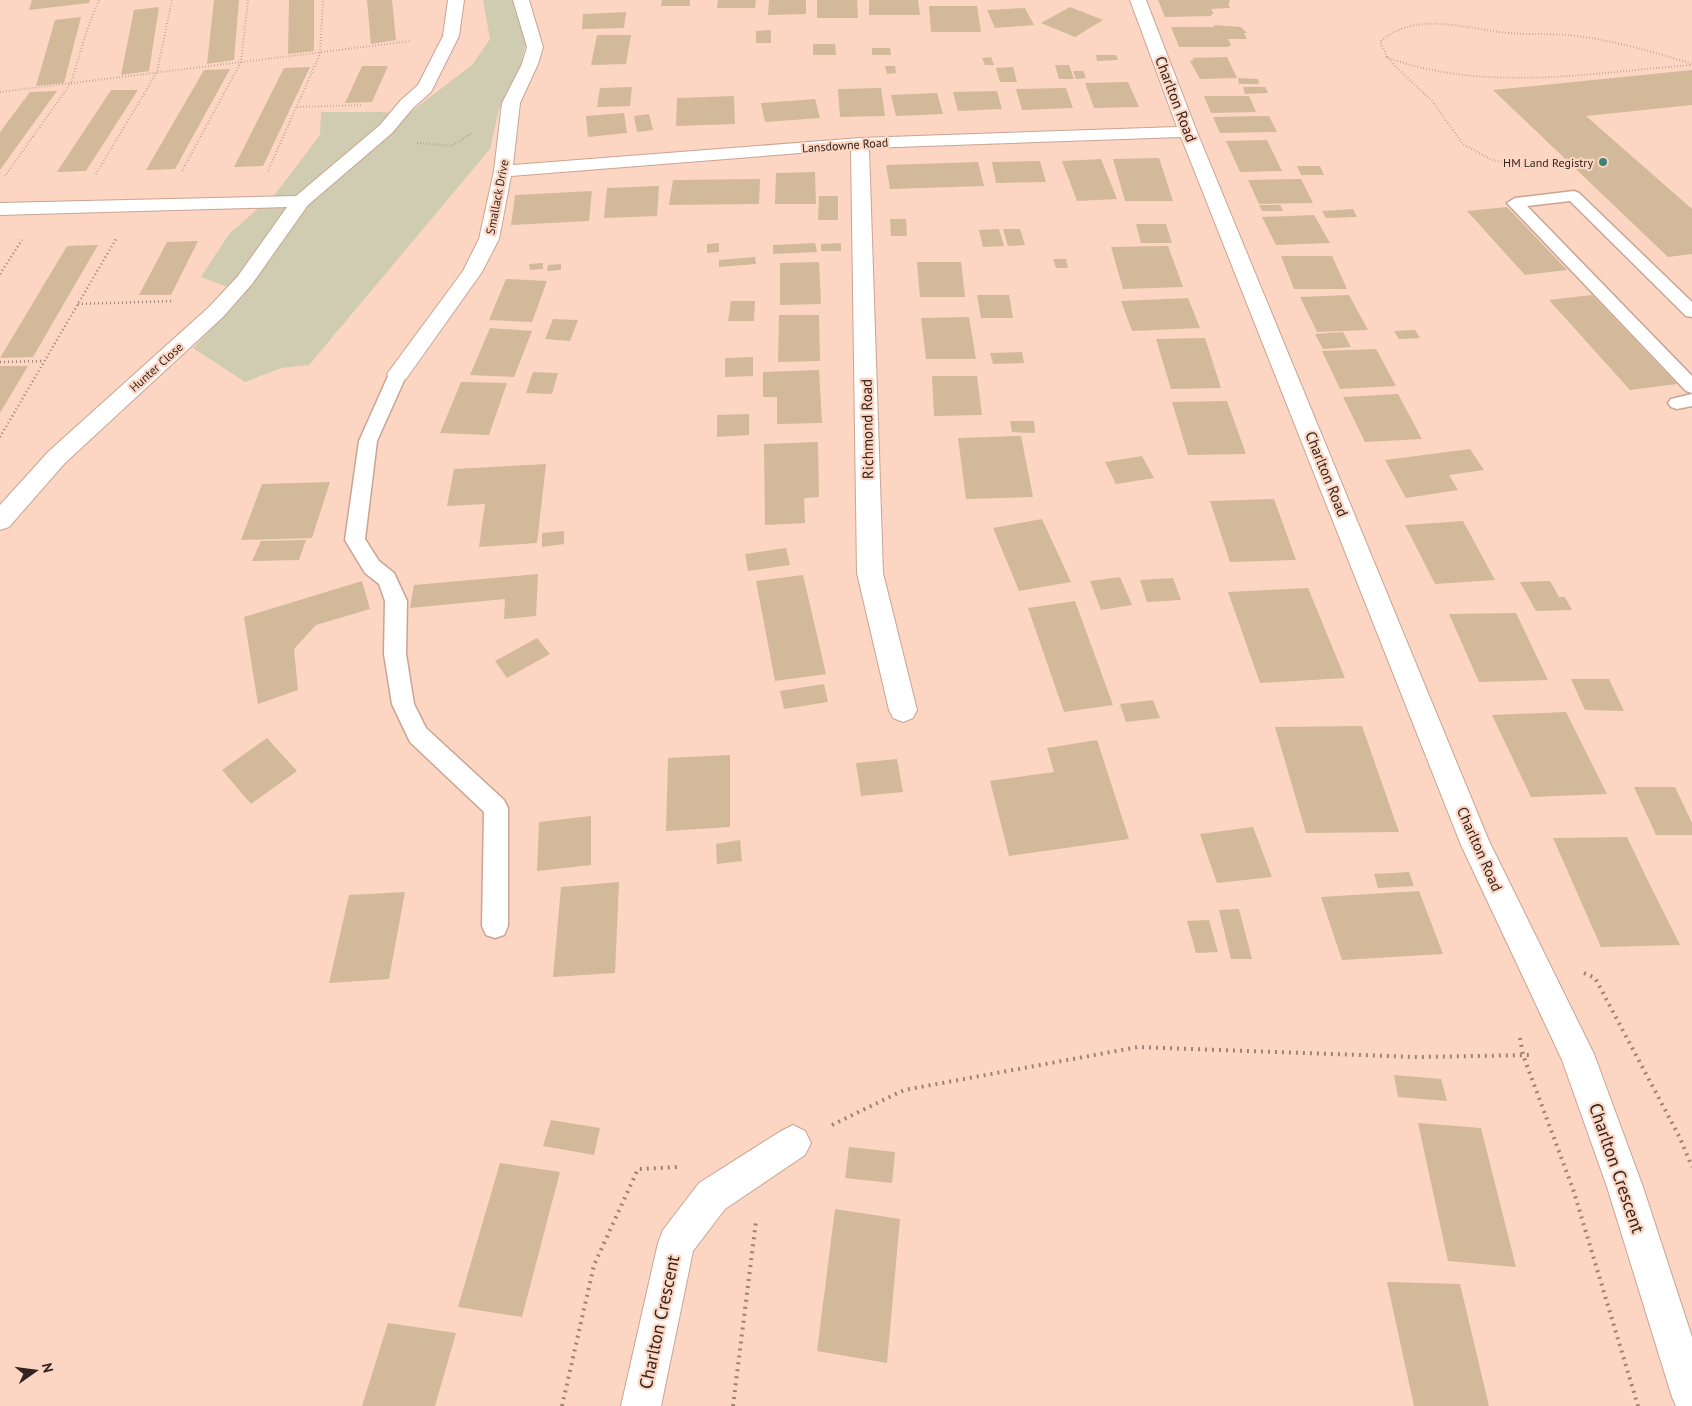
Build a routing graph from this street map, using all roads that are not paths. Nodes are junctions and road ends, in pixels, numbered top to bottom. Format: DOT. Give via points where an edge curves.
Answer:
graph roads {
  1 [pos="456,0"];
  2 [pos="521,0"];
  3 [pos="1138,0"];
  4 [pos="1188,132"];
  5 [pos="860,143"];
  6 [pos="503,171"];
  7 [pos="301,201"];
  8 [pos="0,209"];
  9 [pos="1692,312"];
  10 [pos="398,374"];
  11 [pos="1692,387"];
  12 [pos="0,521"];
  13 [pos="903,710"];
  14 [pos="496,926"];
  15 [pos="1524,946"];
  16 [pos="793,1143"];
  17 [pos="1692,1397"];
  18 [pos="641,1406"];
  1 -- 7 [label="street, Hunter Close" via="451,36 425,88 386,129"];
  2 -- 6 [label="street, Smallack Drive" via="535,47 511,103"];
  3 -- 4 [label="street, Charlton Road"];
  4 -- 5 [label="street, Lansdowne Road"];
  4 -- 15 [label="street, Charlton Road" via="1476,845"];
  5 -- 6 [label="street, Lansdowne Road"];
  5 -- 13 [label="street, Richmond Road" via="870,573"];
  6 -- 10 [label="street, Smallack Drive" via="489,239 472,272"];
  7 -- 8 [label="street"];
  7 -- 12 [label="street, Hunter Close" via="228,299 56,457"];
  9 -- 11 [label="lane" via="1574,196 1515,203"];
  10 -- 14 [label="lane" via="368,440 355,540 372,567 387,579 396,601 395,654 403,704 418,735 496,808"];
  15 -- 17 [label="street, Charlton Crescent" via="1577,1054 1625,1187"];
  16 -- 18 [label="street, Charlton Crescent" via="712,1196 676,1243"];
}
